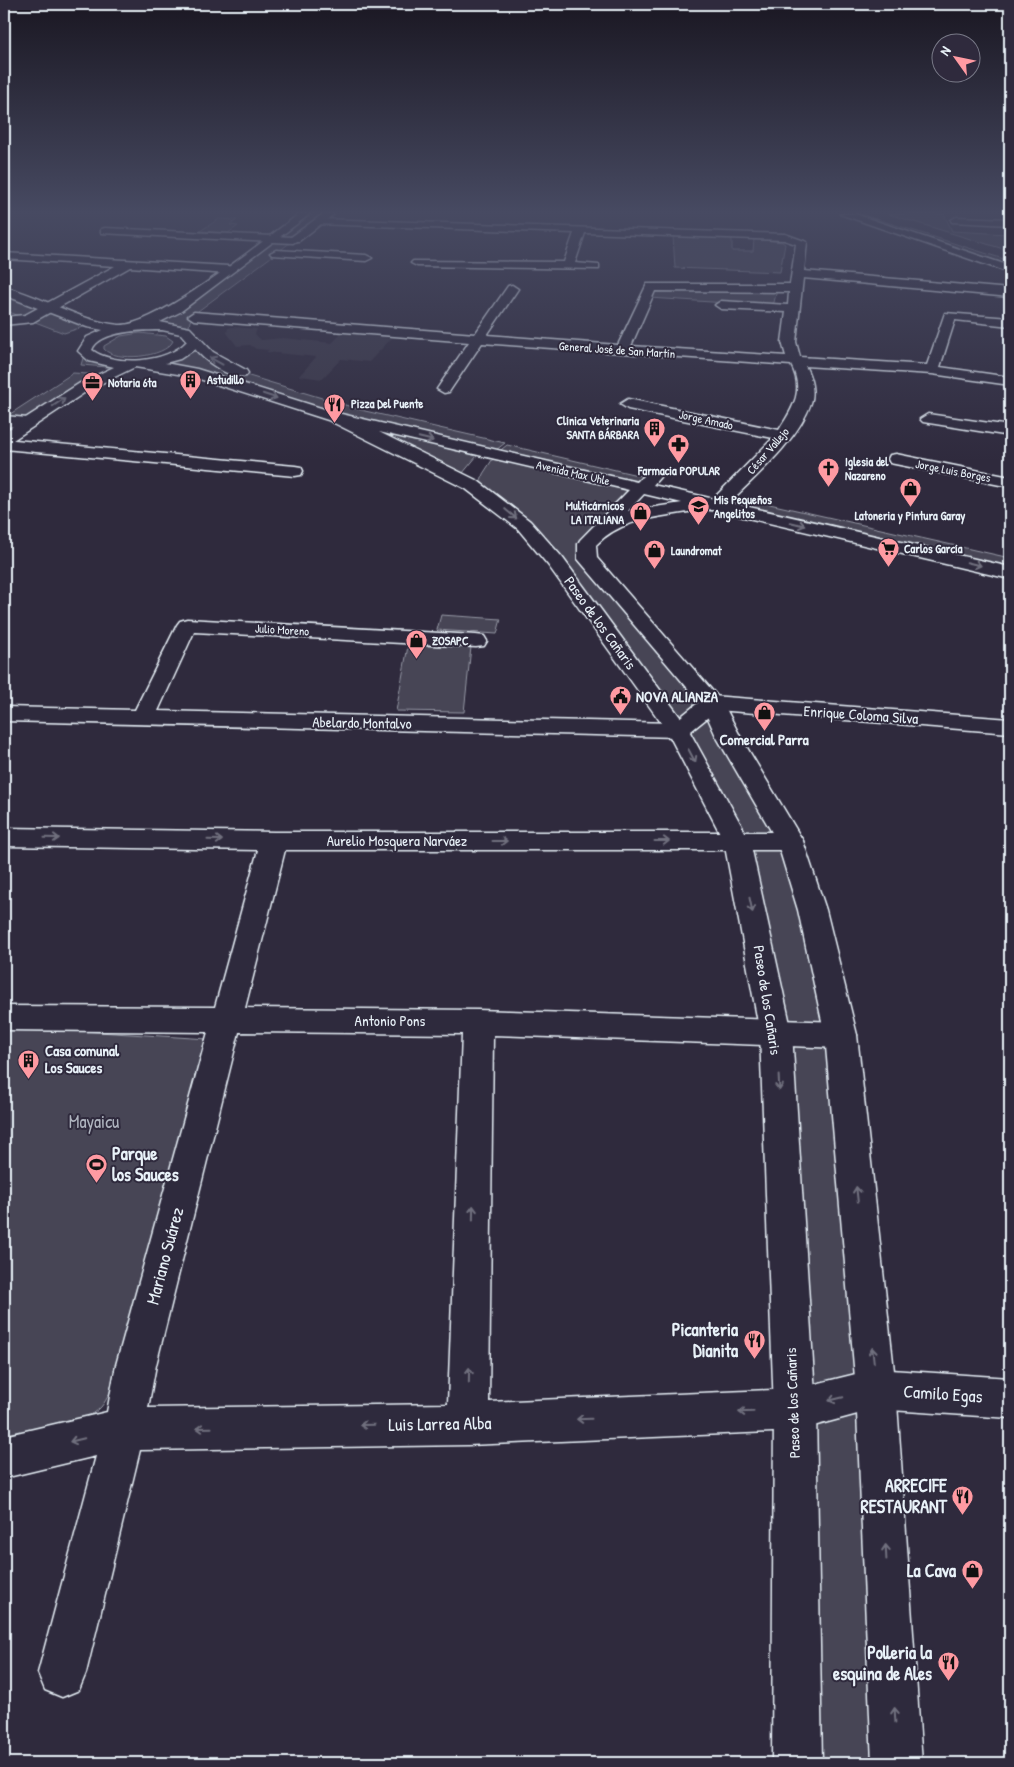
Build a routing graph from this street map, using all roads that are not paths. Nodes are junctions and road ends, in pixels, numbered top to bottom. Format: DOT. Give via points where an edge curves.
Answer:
graph roads {
  1 [pos="19,296"];
  2 [pos="70,296"];
  3 [pos="193,296"];
  4 [pos="507,296"];
  5 [pos="651,296"];
  6 [pos="796,296"];
  7 [pos="209,303"];
  8 [pos="705,304"];
  9 [pos="50,308"];
  10 [pos="4,310"];
  11 [pos="794,310"];
  12 [pos="194,316"];
  13 [pos="28,319"];
  14 [pos="4,321"];
  15 [pos="1010,322"];
  16 [pos="43,324"];
  17 [pos="140,326"];
  18 [pos="123,329"];
  19 [pos="192,335"];
  20 [pos="478,339"];
  21 [pos="789,342"];
  22 [pos="808,346"];
  23 [pos="827,349"];
  24 [pos="623,350"];
  25 [pos="136,363"];
  26 [pos="798,363"];
  27 [pos="932,370"];
  28 [pos="1010,382"];
  29 [pos="444,389"];
  30 [pos="628,404"];
  31 [pos="19,408"];
  32 [pos="332,417"];
  33 [pos="4,419"];
  34 [pos="928,419"];
  35 [pos="28,423"];
  36 [pos="1010,431"];
  37 [pos="784,436"];
  38 [pos="4,439"];
  39 [pos="505,443"];
  40 [pos="4,444"];
  41 [pos="896,459"];
  42 [pos="480,469"];
  43 [pos="295,471"];
  44 [pos="1010,482"];
  45 [pos="645,483"];
  46 [pos="722,500"];
  47 [pos="596,532"];
  48 [pos="1010,558"];
  49 [pos="1010,573"];
  50 [pos="476,641"];
  51 [pos="712,703"];
  52 [pos="4,714"];
  53 [pos="144,716"];
  54 [pos="1010,726"];
  55 [pos="678,730"];
  56 [pos="4,837"];
  57 [pos="274,841"];
  58 [pos="737,841"];
  59 [pos="790,841"];
  60 [pos="4,1018"];
  61 [pos="228,1021"];
  62 [pos="478,1022"];
  63 [pos="776,1033"];
  64 [pos="841,1035"];
  65 [pos="876,1389"];
  66 [pos="1010,1398"];
  67 [pos="795,1410"];
  68 [pos="468,1424"];
  69 [pos="124,1429"];
  70 [pos="4,1458"];
  71 [pos="62,1673"];
  72 [pos="797,1763"];
  73 [pos="897,1763"];
  1 -- 9 [label="street"];
  2 -- 9 [label="street"];
  3 -- 17 [label="street" via="176,309"];
  4 -- 20 [label="street"];
  5 -- 24 [label="street"];
  6 -- 11 [label="street"];
  7 -- 12 [label="street"];
  8 -- 11 [label="street"];
  9 -- 13 [label="street"];
  9 -- 18 [label="street" via="98,326"];
  10 -- 13 [label="street"];
  11 -- 21 [label="street"];
  12 -- 19 [label="street" via="190,321"];
  12 -- 20 [label="street, General José de San Martín"];
  13 -- 14 [label="street"];
  13 -- 16 [label="street"];
  15 -- 27 [label="street" via="950,316"];
  17 -- 18 [label="street"];
  17 -- 19 [label="street" via="169,327"];
  18 -- 25 [label="street" via="100,335 82,350 103,361"];
  19 -- 25 [label="street" via="192,344 182,352"];
  39 -- 19 [label="street, Avenida Max Uhle, one-way" via="365,411 249,376 212,359"];
  20 -- 24 [label="street, General José de San Martín"];
  20 -- 29 [label="street"];
  21 -- 22 [label="street"];
  21 -- 26 [label="street, César Vallejo" via="790,351"];
  23 -- 27 [label="street"];
  24 -- 26 [label="street, General José de San Martín"];
  25 -- 32 [label="street, Avenida Max Uhle, one-way" via="192,372"];
  35 -- 25 [label="street, one-way" via="85,386"];
  26 -- 27 [label="street, General José de San Martín"];
  26 -- 37 [label="street, César Vallejo" via="804,376 804,402"];
  27 -- 28 [label="street, General José de San Martín"];
  30 -- 37 [label="street, Jorge Amado"];
  31 -- 33 [label="street"];
  32 -- 42 [label="street, Avenida Max Uhle, one-way"];
  32 -- 42 [label="street, Paseo de los Cañaris" via="398,447"];
  33 -- 35 [label="street"];
  34 -- 36 [label="street"];
  35 -- 38 [label="street"];
  37 -- 46 [label="street, César Vallejo"];
  39 -- 42 [label="street"];
  39 -- 45 [label="street, Avenida Max Uhle"];
  40 -- 43 [label="street"];
  41 -- 44 [label="street, Jorge Luis Borges"];
  42 -- 45 [label="street, Avenida Max Uhle"];
  42 -- 55 [label="street, Paseo de los Cañaris, one-way" via="554,561"];
  45 -- 46 [label="street, Avenida Max Uhle"];
  45 -- 47 [label="street, Paseo de los Cañaris"];
  46 -- 47 [label="street" via="625,517"];
  46 -- 48 [label="street, Avenida Max Uhle"];
  46 -- 49 [label="street, Avenida Max Uhle, one-way"];
  47 -- 51 [label="street, Paseo de los Cañaris" via="587,544 588,559"];
  50 -- 53 [label="street, Julio Moreno" via="187,626"];
  51 -- 54 [label="street, Enrique Coloma Silva"];
  51 -- 55 [label="street"];
  51 -- 59 [label="street, Paseo de los Cañaris"];
  52 -- 53 [label="street, Abelardo Montalvo"];
  53 -- 55 [label="street, Abelardo Montalvo"];
  55 -- 58 [label="street, Paseo de los Cañaris, one-way"];
  56 -- 57 [label="street, Aurelio Mosquera Narváez, one-way"];
  57 -- 58 [label="street, Aurelio Mosquera Narváez, one-way"];
  57 -- 61 [label="street, Mariano Suárez"];
  58 -- 59 [label="street, Aurelio Mosquera Narváez"];
  58 -- 63 [label="street, Paseo de los Cañaris, one-way"];
  59 -- 64 [label="street, Paseo de los Cañaris" via="812,910"];
  60 -- 61 [label="street, Antonio Pons"];
  61 -- 62 [label="street, Antonio Pons"];
  61 -- 69 [label="street, Mariano Suárez" via="136,1365"];
  62 -- 63 [label="street, Antonio Pons"];
  68 -- 62 [label="street, one-way"];
  63 -- 64 [label="street"];
  63 -- 67 [label="street, Paseo de los Cañaris, one-way"];
  65 -- 64 [label="street, Paseo de los Cañaris, one-way"];
  65 -- 66 [label="street, Camilo Egas"];
  65 -- 67 [label="street, Luis Larrea Alba, one-way"];
  73 -- 65 [label="street, Paseo de los Cañaris, one-way"];
  67 -- 68 [label="street, Luis Larrea Alba, one-way"];
  67 -- 72 [label="street, Paseo de los Cañaris"];
  68 -- 69 [label="street, Luis Larrea Alba, one-way"];
  69 -- 70 [label="street, Luis Larrea Alba, one-way"];
  69 -- 71 [label="street, Mariano Suárez"];
}
